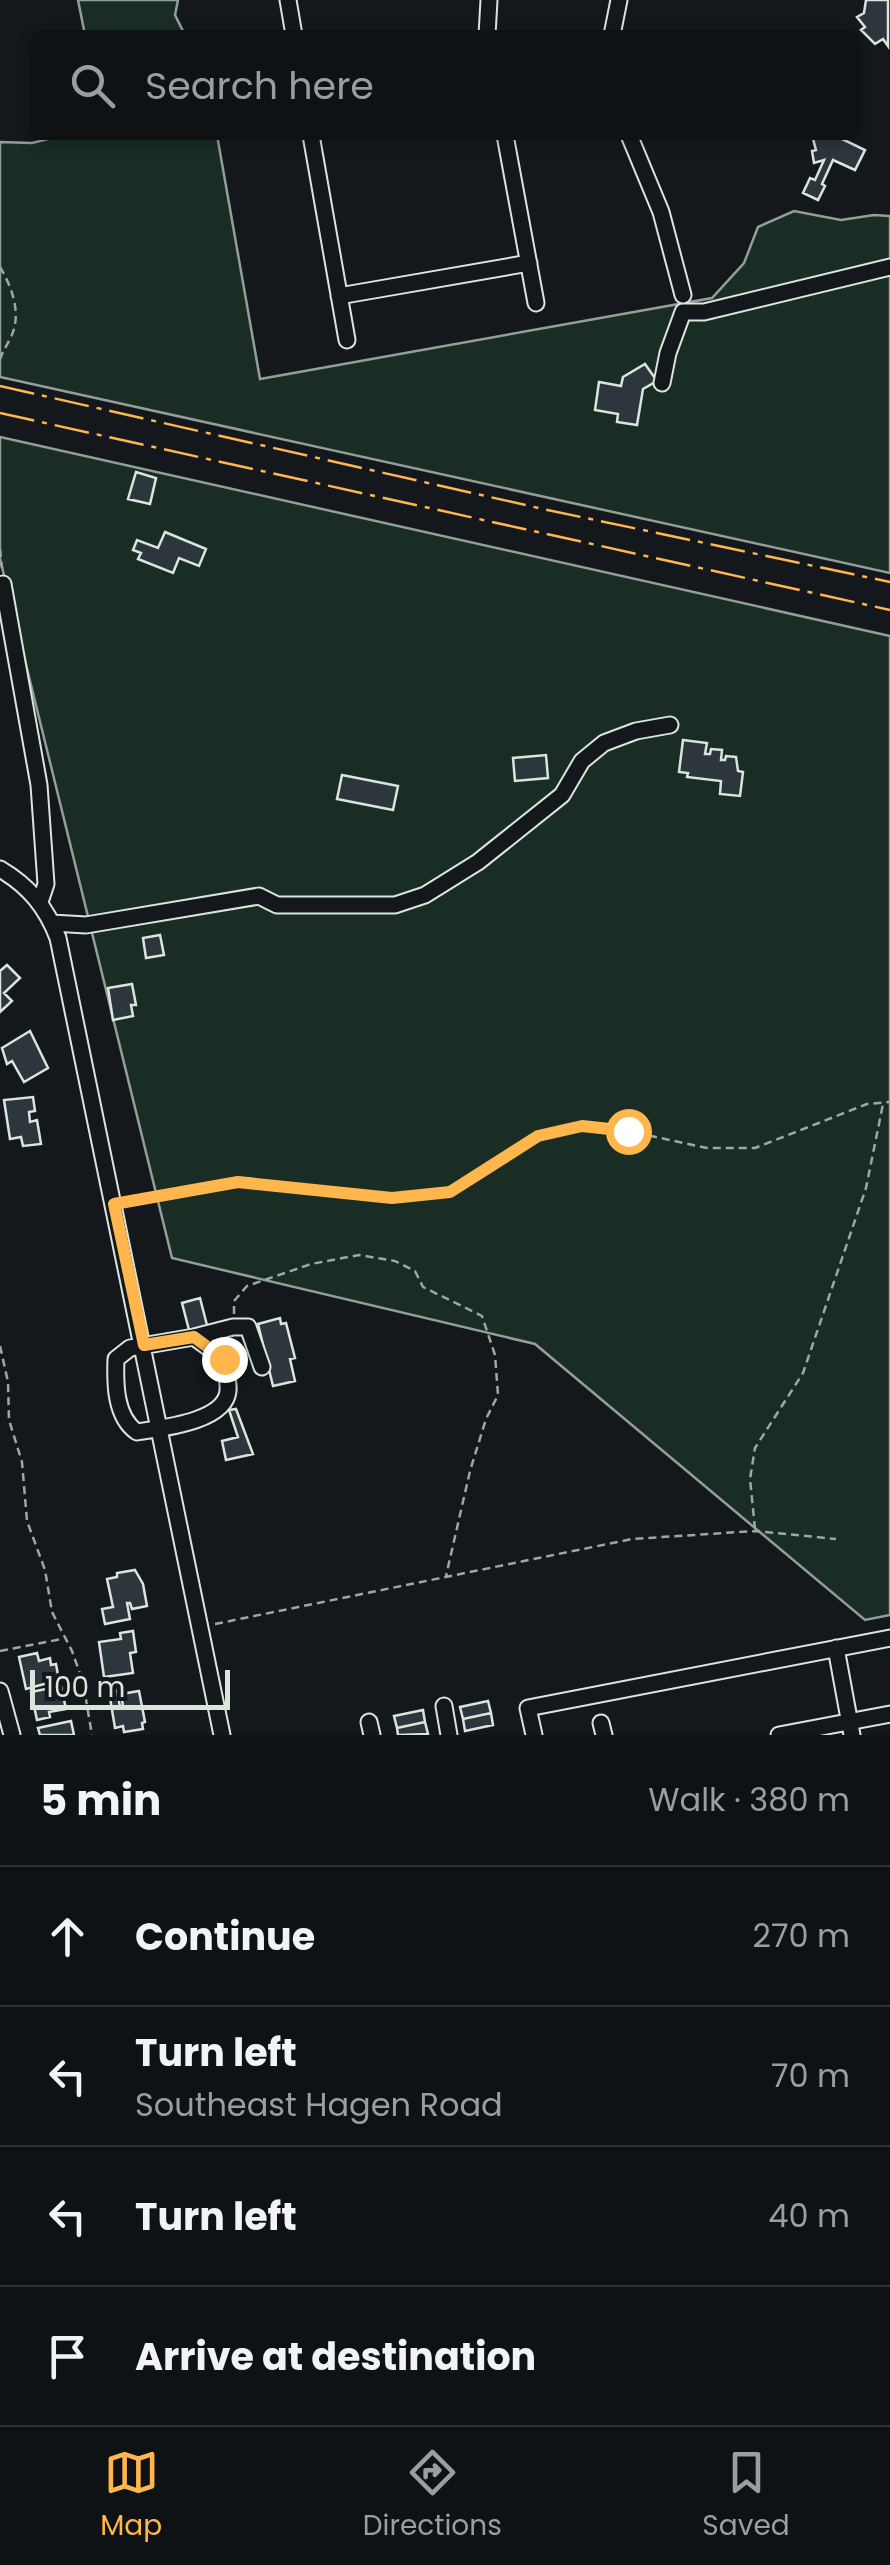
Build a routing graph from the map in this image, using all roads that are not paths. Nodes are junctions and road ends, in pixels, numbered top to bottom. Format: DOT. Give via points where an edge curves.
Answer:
graph roads {
  1 [pos="288,0"];
  2 [pos="489,0"];
  3 [pos="619,0"];
  4 [pos="293,30"];
  5 [pos="487,30"];
  6 [pos="613,30"];
  7 [pos="312,140"];
  8 [pos="506,140"];
  9 [pos="631,140"];
  10 [pos="529,263"];
  11 [pos="890,267"];
  12 [pos="683,294"];
  13 [pos="340,296"];
  14 [pos="536,303"];
  15 [pos="347,340"];
  16 [pos="662,383"];
  17 [pos="4,584"];
  18 [pos="670,725"];
  19 [pos="0,869"];
  20 [pos="40,902"];
  21 [pos="52,923"];
  22 [pos="194,1337"];
  23 [pos="144,1345"];
  24 [pos="262,1367"];
  25 [pos="159,1428"];
  26 [pos="890,1638"];
  27 [pos="836,1648"];
  28 [pos="0,1691"];
  29 [pos="444,1706"];
  30 [pos="890,1714"];
  31 [pos="4,1719"];
  32 [pos="851,1728"];
  33 [pos="12,1735"];
  34 [pos="222,1735"];
  35 [pos="450,1735"];
  36 [pos="534,1735"];
  37 [pos="779,1735"];
  1 -- 4 [label="street"];
  2 -- 5 [label="street"];
  3 -- 6 [label="street"];
  7 -- 13 [label="street"];
  8 -- 10 [label="street"];
  9 -- 12 [label="street" via="652,186"];
  10 -- 13 [label="street"];
  10 -- 14 [label="street"];
  11 -- 16 [label="street" via="683,312"];
  13 -- 15 [label="street"];
  17 -- 20 [label="street" via="40,784 46,884"];
  18 -- 21 [label="street" via="604,743 582,761 562,795 425,896 394,904 277,906 260,896 86,924"];
  19 -- 20 [label="street"];
  20 -- 21 [label="street"];
  21 -- 23 [label="street"];
  22 -- 23 [label="street"];
  22 -- 24 [label="street" via="248,1328"];
  22 -- 25 [label="street" via="224,1359 224,1404 208,1416"];
  23 -- 25 [label="street"];
  23 -- 25 [label="street" via="116,1359 116,1383 128,1425 137,1432"];
  25 -- 34 [label="street"];
  26 -- 27 [label="street"];
  27 -- 32 [label="street"];
  27 -- 36 [label="street" via="528,1708"];
  28 -- 31 [label="street"];
  29 -- 35 [label="street"];
  30 -- 32 [label="street"];
  31 -- 33 [label="street"];
  32 -- 37 [label="street"];
}
